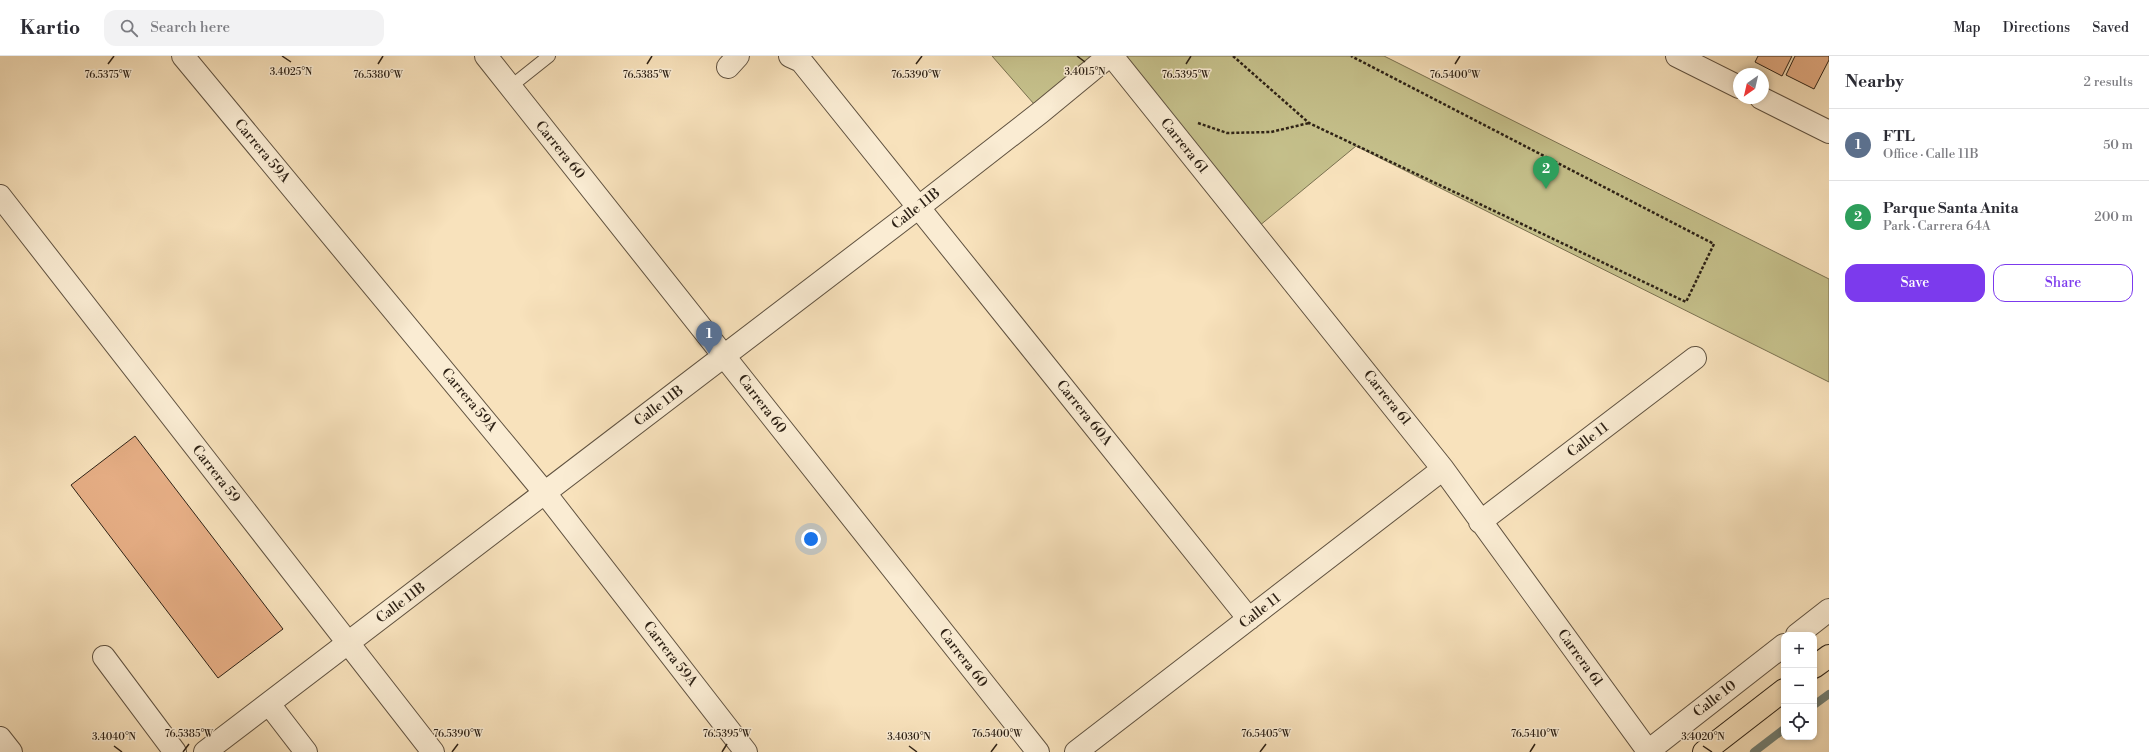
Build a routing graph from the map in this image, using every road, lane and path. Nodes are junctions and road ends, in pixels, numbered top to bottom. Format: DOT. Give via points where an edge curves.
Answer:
graph roads {
  1 [pos="183,56"];
  2 [pos="486,56"];
  3 [pos="549,56"];
  4 [pos="790,56"];
  5 [pos="1109,56"];
  6 [pos="1112,56"];
  7 [pos="1233,56"];
  8 [pos="1351,56"];
  9 [pos="1677,56"];
  10 [pos="1733,84"];
  11 [pos="510,87"];
  12 [pos="1769,102"];
  13 [pos="1194,121"];
  14 [pos="1309,123"];
  15 [pos="1829,132"];
  16 [pos="0,196"];
  17 [pos="919,207"];
  18 [pos="724,356"];
  19 [pos="1695,358"];
  20 [pos="1443,469"];
  21 [pos="545,492"];
  22 [pos="1480,522"];
  23 [pos="1829,610"];
  24 [pos="1248,619"];
  25 [pos="1801,632"];
  26 [pos="348,643"];
  27 [pos="1781,647"];
  28 [pos="1829,656"];
  29 [pos="104,657"];
  30 [pos="1817,665"];
  31 [pos="1781,692"];
  32 [pos="269,704"];
  33 [pos="0,738"];
  34 [pos="11,752"];
  35 [pos="175,752"];
  36 [pos="206,752"];
  37 [pos="306,752"];
  38 [pos="433,752"];
  39 [pos="746,752"];
  40 [pos="1038,752"];
  41 [pos="1076,752"];
  42 [pos="1647,752"];
  43 [pos="1704,752"];
  1 -- 21 [label="street, Carrera 59A"];
  2 -- 11 [label="street, Carrera 60"];
  3 -- 11 [label="lane"];
  4 -- 17 [label="street, Carrera 60A" via="801,62"];
  5 -- 17 [label="street, Calle 11B"];
  6 -- 20 [label="street, Carrera 61"];
  7 -- 14 [label="path"];
  8 -- 14 [label="path" via="1714,244 1686,302"];
  9 -- 10 [label="street"];
  11 -- 18 [label="street, Carrera 60"];
  12 -- 15 [label="street"];
  13 -- 14 [label="path" via="1227,133 1271,132"];
  16 -- 26 [label="street, Carrera 59"];
  17 -- 18 [label="street, Calle 11B"];
  17 -- 24 [label="street, Carrera 60A"];
  18 -- 21 [label="street, Calle 11B"];
  18 -- 40 [label="street, Carrera 60"];
  19 -- 22 [label="street, Calle 11"];
  20 -- 22 [label="street, Carrera 61"];
  20 -- 24 [label="street, Calle 11"];
  21 -- 26 [label="street, Calle 11B"];
  21 -- 39 [label="street, Carrera 59A"];
  22 -- 42 [label="street, Carrera 61"];
  23 -- 25 [label="street"];
  24 -- 41 [label="street, Calle 11"];
  26 -- 32 [label="street, Calle 11B"];
  26 -- 38 [label="street, Carrera 59"];
  27 -- 42 [label="street, Calle 10"];
  28 -- 30 [label="main road"];
  29 -- 35 [label="street"];
  31 -- 43 [label="main road"];
  32 -- 36 [label="street, Calle 11B"];
  32 -- 37 [label="street"];
  33 -- 34 [label="street"];
}
